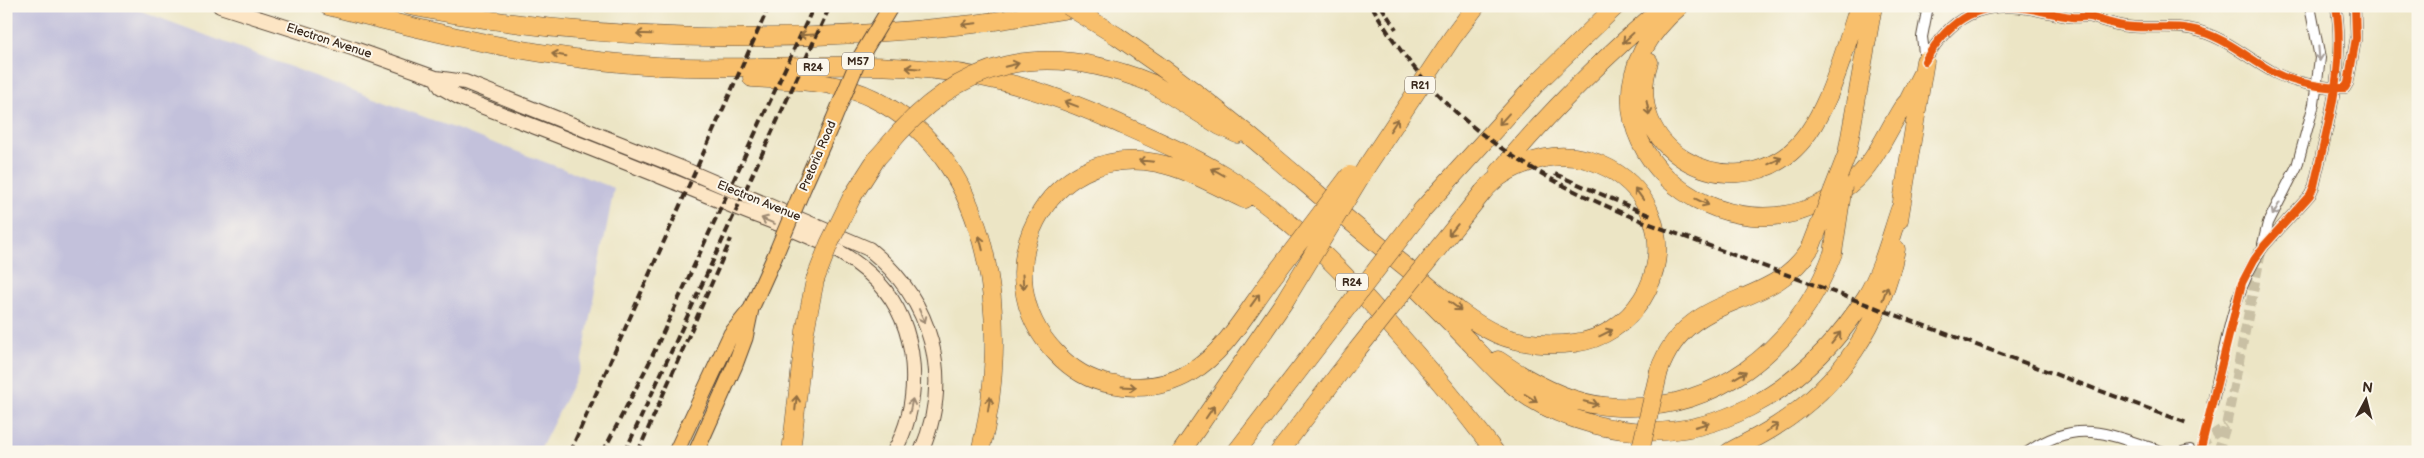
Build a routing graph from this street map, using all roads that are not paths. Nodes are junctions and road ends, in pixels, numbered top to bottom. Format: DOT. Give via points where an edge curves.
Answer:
graph roads {
  1 [pos="220,6"];
  2 [pos="328,6"];
  3 [pos="410,6"];
  4 [pos="891,6"];
  5 [pos="1068,6"];
  6 [pos="1086,6"];
  7 [pos="1476,6"];
  8 [pos="1616,6"];
  9 [pos="1664,6"];
  10 [pos="1680,6"];
  11 [pos="1694,6"];
  12 [pos="1859,6"];
  13 [pos="1874,6"];
  14 [pos="1928,6"];
  15 [pos="2310,6"];
  16 [pos="2336,6"];
  17 [pos="2355,6"];
  18 [pos="588,60"];
  19 [pos="1923,68"];
  20 [pos="436,78"];
  21 [pos="2318,84"];
  22 [pos="1256,140"];
  23 [pos="1848,154"];
  24 [pos="1362,166"];
  25 [pos="1486,188"];
  26 [pos="1900,209"];
  27 [pos="1272,211"];
  28 [pos="1362,232"];
  29 [pos="2262,244"];
  30 [pos="751,309"];
  31 [pos="1457,330"];
  32 [pos="2212,405"];
  33 [pos="711,419"];
  34 [pos="676,452"];
  35 [pos="696,452"];
  36 [pos="706,452"];
  37 [pos="791,452"];
  38 [pos="894,452"];
  39 [pos="921,452"];
  40 [pos="980,452"];
  41 [pos="1181,452"];
  42 [pos="1236,452"];
  43 [pos="1279,452"];
  44 [pos="1495,452"];
  45 [pos="1640,452"];
  46 [pos="1729,452"];
  47 [pos="2028,452"];
  48 [pos="2164,452"];
  1 -- 20 [label="main road, Electron Avenue"];
  18 -- 2 [label="highway, R24, one-way" via="476,42"];
  6 -- 3 [label="highway, one-way" via="975,24 903,30 713,37 526,24"];
  4 -- 30 [label="main road, Pretoria Road / M57, bridge" via="858,60"];
  5 -- 22 [label="highway, bridge" via="1203,96"];
  24 -- 7 [label="highway, R21, one-way" via="1380,146"];
  8 -- 42 [label="highway, one-way, bridge" via="1537,83 1422,210"];
  9 -- 25 [label="highway, one-way" via="1537,126"];
  10 -- 19 [label="highway, one-way" via="1653,34 1639,58 1632,91 1634,122 1639,141 1660,174 1692,198 1713,208 1753,216 1776,215 1799,211 1827,200 1868,167 1908,101"];
  11 -- 12 [label="highway, one-way" via="1666,33 1652,55 1645,87 1648,109 1659,137 1674,154 1695,166 1723,173 1744,172 1777,161 1802,141 1822,109"];
  13 -- 23 [label="highway"];
  14 -- 19 [label="street" via="1922,37"];
  15 -- 21 [label="street, one-way" via="2320,58"];
  16 -- 32 [label="street, bridge" via="2340,38 2338,66 2314,186 2310,195 2259,253 2242,283"];
  17 -- 21 [label="street" via="2356,38 2348,84 2342,88"];
  27 -- 18 [label="highway, R24, one-way" via="1222,174 1151,137 1055,98 980,77 898,67 688,67"];
  40 -- 18 [label="highway, one-way" via="994,361 988,275 968,202 946,161 923,134 873,98 836,86 670,74"];
  19 -- 21 [label="street" via="1939,40 1955,23 1974,11 2016,6 2073,18 2088,17 2126,27 2184,27 2231,44 2276,74"];
  19 -- 26 [label="highway"];
  38 -- 20 [label="main road, Electron Avenue, one-way" via="912,404 912,354 891,300 863,268 830,247 750,213 460,98 441,87"];
  20 -- 39 [label="main road, Electron Avenue, one-way" via="464,82 547,114 679,167 869,250 883,261 908,291 931,336 936,388 934,410"];
  21 -- 29 [label="street, one-way" via="2297,166 2268,223"];
  22 -- 28 [label="highway"];
  37 -- 22 [label="highway, one-way, bridge" via="803,339 815,280 829,244 877,158 910,120 941,94 978,75 1018,63 1082,62 1151,83 1220,126"];
  31 -- 23 [label="highway, one-way, bridge" via="1527,380 1605,406 1679,401 1722,385 1747,370 1786,335 1808,306 1833,252"];
  23 -- 45 [label="highway, bridge" via="1811,247 1794,269 1778,281 1688,325 1673,341 1659,371"];
  27 -- 24 [label="highway, one-way, bridge" via="1189,172 1156,163 1139,160 1119,162 1081,173 1055,193 1037,216 1026,244 1022,278 1032,320 1064,361 1088,378 1142,387 1174,381 1206,362 1229,336"];
  41 -- 24 [label="highway, one-way, bridge" via="1284,302"];
  28 -- 25 [label="highway, one-way" via="1451,303 1499,335 1526,342 1575,343 1595,338 1626,319 1642,300 1656,264 1656,233 1652,217 1635,189 1620,175 1601,164 1578,157 1556,156 1514,168"];
  25 -- 43 [label="highway, one-way, bridge"];
  31 -- 26 [label="highway, one-way" via="1510,384 1554,411 1602,426 1641,432 1674,432 1701,425 1758,403 1810,366 1832,344 1867,295"];
  46 -- 26 [label="highway, one-way" via="1776,426 1808,402 1843,366 1866,334 1887,288"];
  27 -- 44 [label="highway, R24" via="1343,273 1424,362"];
  28 -- 31 [label="highway"];
  30 -- 33 [label="main road, Pretoria Road / M57" via="745,338"];
  30 -- 34 [label="main road, Pretoria Road / M57" via="732,334"];
  33 -- 35 [label="main road, Pretoria Road / M57"];
  33 -- 36 [label="main road"];
  47 -- 48 [label="street" via="2044,441 2080,431 2118,436"];
}
